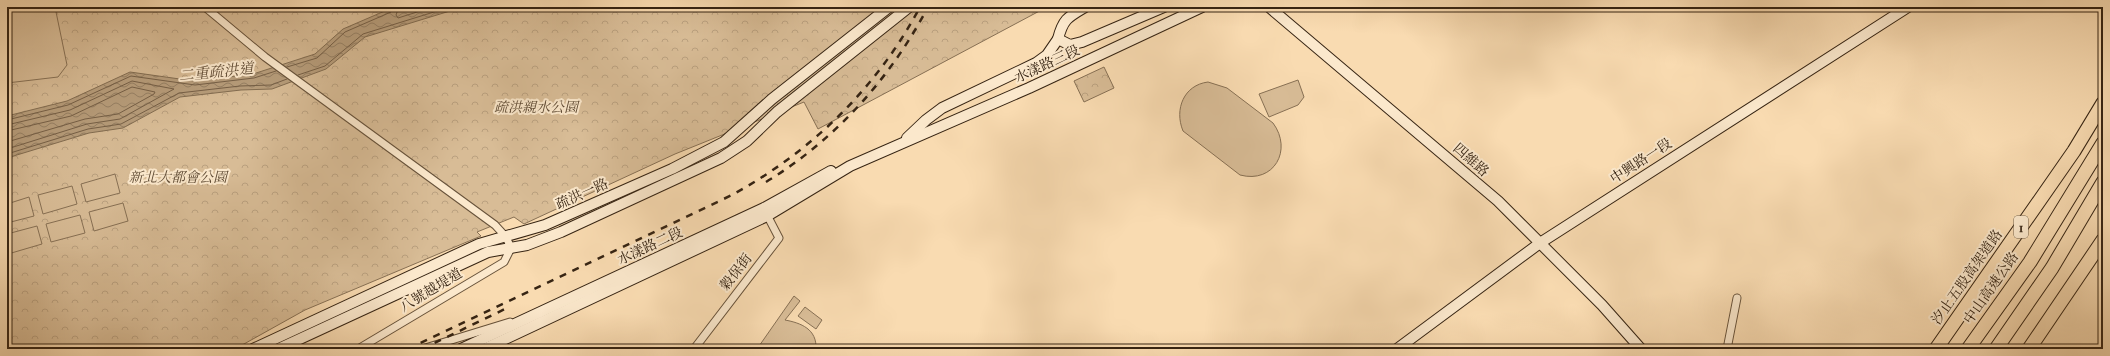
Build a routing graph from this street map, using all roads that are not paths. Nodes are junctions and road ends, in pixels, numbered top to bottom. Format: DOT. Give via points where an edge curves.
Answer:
graph roads {
  1 [pos="205,7"];
  2 [pos="889,7"];
  3 [pos="909,7"];
  4 [pos="1085,7"];
  5 [pos="1164,7"];
  6 [pos="1202,7"];
  7 [pos="1269,7"];
  8 [pos="1908,7"];
  9 [pos="1058,38"];
  10 [pos="2103,103"];
  11 [pos="901,143"];
  12 [pos="2103,143"];
  13 [pos="2103,182"];
  14 [pos="765,212"];
  15 [pos="506,237"];
  16 [pos="2103,240"];
  17 [pos="1540,243"];
  18 [pos="511,248"];
  19 [pos="1737,298"];
  20 [pos="543,312"];
  21 [pos="253,349"];
  22 [pos="278,349"];
  23 [pos="358,349"];
  24 [pos="422,349"];
  25 [pos="461,349"];
  26 [pos="484,349"];
  27 [pos="694,349"];
  28 [pos="1396,349"];
  29 [pos="1640,349"];
  30 [pos="1727,349"];
  31 [pos="1936,349"];
  32 [pos="1968,349"];
  33 [pos="1996,349"];
  34 [pos="2028,349"];
  1 -- 15 [label="street" via="275,64 495,226"];
  2 -- 15 [label="street, 疏洪一路" via="772,99 724,142 672,169 545,225"];
  3 -- 18 [label="street, 疏洪一路" via="806,88 734,151 561,232 527,245"];
  4 -- 9 [label="street" via="1062,23"];
  5 -- 9 [label="street" via="1082,42 1070,45"];
  6 -- 11 [label="street, 水漾路三段" via="1029,88"];
  7 -- 17 [label="street, 四維路" via="1498,201"];
  8 -- 17 [label="street, 中興路一段"];
  9 -- 11 [label="street" via="1047,55 1036,64 942,108"];
  10 -- 31 [label="highway, 汐止五股高架道路 / 1" via="2074,150"];
  11 -- 14 [label="street, 水漾路二段" via="850,166"];
  12 -- 32 [label="highway, 中山高速公路 / 1" via="2030,262"];
  13 -- 33 [label="highway" via="2052,268"];
  14 -- 20 [label="street, 水漾路二段"];
  14 -- 26 [label="street, 水漾路二段"];
  14 -- 27 [label="street, 穀保街" via="779,238"];
  15 -- 18 [label="street"];
  15 -- 21 [label="street, 疏洪一路" via="479,244"];
  16 -- 34 [label="highway" via="2078,280"];
  17 -- 28 [label="street, 中興路一段"];
  17 -- 29 [label="street, 四維路" via="1611,315"];
  18 -- 22 [label="street, 疏洪一路" via="488,252"];
  18 -- 23 [label="street, 八號越堤道" via="504,262"];
  19 -- 30 [label="street"];
  20 -- 24 [label="street"];
  20 -- 25 [label="street, 水漾路二段"];
}
